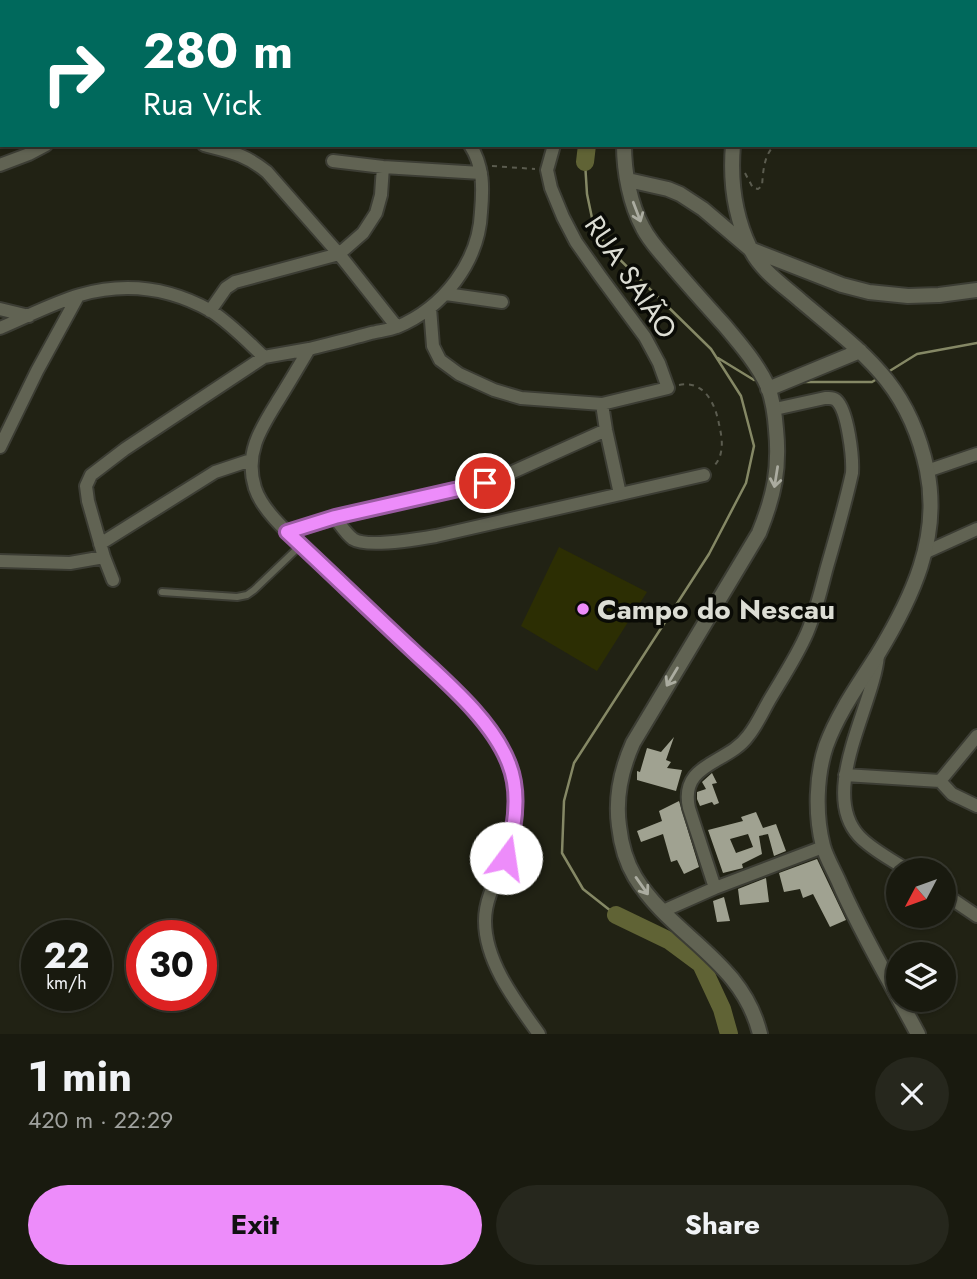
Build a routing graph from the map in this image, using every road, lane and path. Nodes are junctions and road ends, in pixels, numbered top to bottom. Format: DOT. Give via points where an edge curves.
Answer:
graph roads {
  1 [pos="42,147"];
  2 [pos="212,147"];
  3 [pos="471,147"];
  4 [pos="553,147"];
  5 [pos="624,147"];
  6 [pos="733,147"];
  7 [pos="771,147"];
  8 [pos="333,161"];
  9 [pos="0,165"];
  10 [pos="741,166"];
  11 [pos="383,167"];
  12 [pos="480,169"];
  13 [pos="547,170"];
  14 [pos="628,180"];
  15 [pos="750,249"];
  16 [pos="339,254"];
  17 [pos="977,290"];
  18 [pos="446,294"];
  19 [pos="78,296"];
  20 [pos="502,302"];
  21 [pos="429,307"];
  22 [pos="0,309"];
  23 [pos="210,311"];
  24 [pos="29,316"];
  25 [pos="397,327"];
  26 [pos="0,328"];
  27 [pos="309,349"];
  28 [pos="860,351"];
  29 [pos="264,357"];
  30 [pos="668,388"];
  31 [pos="768,389"];
  32 [pos="602,404"];
  33 [pos="775,409"];
  34 [pos="606,430"];
  35 [pos="0,447"];
  36 [pos="977,454"];
  37 [pos="251,460"];
  38 [pos="927,471"];
  39 [pos="704,475"];
  40 [pos="620,494"];
  41 [pos="335,517"];
  42 [pos="977,529"];
  43 [pos="287,532"];
  44 [pos="100,544"];
  45 [pos="301,545"];
  46 [pos="926,552"];
  47 [pos="104,557"];
  48 [pos="0,561"];
  49 [pos="113,580"];
  50 [pos="162,593"];
  51 [pos="878,655"];
  52 [pos="977,736"];
  53 [pos="845,775"];
  54 [pos="940,781"];
  55 [pos="977,806"];
  56 [pos="823,846"];
  57 [pos="890,858"];
  58 [pos="715,888"];
  59 [pos="956,902"];
  60 [pos="663,911"];
  61 [pos="977,916"];
  62 [pos="886,975"];
  63 [pos="906,1012"];
  64 [pos="539,1034"];
  65 [pos="760,1034"];
  66 [pos="918,1034"];
  1 -- 9 [label="street"];
  2 -- 16 [label="street" via="255,161"];
  3 -- 12 [label="street"];
  4 -- 13 [label="street"];
  5 -- 14 [label="street"];
  6 -- 15 [label="street" via="735,202"];
  7 -- 10 [label="path" via="758,189"];
  8 -- 11 [label="street"];
  11 -- 12 [label="street"];
  11 -- 16 [label="street" via="376,213 363,233"];
  12 -- 13 [label="path"];
  12 -- 18 [label="street" via="478,239"];
  13 -- 30 [label="street, RUA SAIÃO" via="569,230 645,337"];
  14 -- 15 [label="street" via="668,189 692,201"];
  14 -- 31 [label="street, one-way" via="644,230 740,343"];
  15 -- 17 [label="street" via="869,292 923,296"];
  15 -- 28 [label="street" via="776,279"];
  16 -- 23 [label="street" via="235,282"];
  16 -- 25 [label="street"];
  18 -- 20 [label="street"];
  18 -- 21 [label="street"];
  19 -- 23 [label="street" via="116,288 149,289"];
  19 -- 24 [label="street"];
  19 -- 35 [label="street"];
  21 -- 25 [label="street"];
  21 -- 32 [label="street" via="436,356 459,374 521,398"];
  22 -- 24 [label="street"];
  23 -- 29 [label="street"];
  24 -- 26 [label="street"];
  25 -- 27 [label="street"];
  27 -- 29 [label="street"];
  27 -- 37 [label="street" via="258,434"];
  28 -- 31 [label="street"];
  28 -- 38 [label="street" via="901,399"];
  29 -- 44 [label="street" via="91,475 86,492"];
  30 -- 32 [label="street"];
  30 -- 39 [label="path" via="698,387 716,409 721,453"];
  31 -- 33 [label="street"];
  32 -- 34 [label="street"];
  33 -- 58 [label="street" via="830,397 837,401 852,450 852,473 806,634 748,736 701,769 690,786 689,808"];
  33 -- 60 [label="street, one-way" via="778,464 759,533 644,724 621,779 617,809 625,855 634,876"];
  34 -- 40 [label="street"];
  34 -- 41 [label="street" via="497,479"];
  36 -- 38 [label="street"];
  37 -- 43 [label="street" via="256,491"];
  37 -- 44 [label="street" via="215,472"];
  38 -- 46 [label="street"];
  39 -- 40 [label="street"];
  40 -- 41 [label="street" via="392,542 356,540"];
  41 -- 43 [label="street"];
  42 -- 46 [label="street"];
  43 -- 45 [label="street"];
  44 -- 47 [label="street"];
  45 -- 50 [label="lane" via="247,595"];
  45 -- 64 [label="street" via="453,690 501,746 514,778 515,818 506,858 491,890 486,936 508,987"];
  46 -- 51 [label="street" via="902,612"];
  47 -- 48 [label="street" via="70,563"];
  47 -- 49 [label="street"];
  51 -- 53 [label="street"];
  51 -- 56 [label="street" via="841,714 826,748 818,812"];
  52 -- 54 [label="street"];
  53 -- 54 [label="street"];
  53 -- 57 [label="street" via="845,808 854,830"];
  54 -- 55 [label="street" via="952,794"];
  56 -- 58 [label="street"];
  56 -- 62 [label="street"];
  58 -- 60 [label="street"];
  59 -- 61 [label="street"];
  60 -- 65 [label="street" via="739,986"];
  63 -- 66 [label="street"];
}
